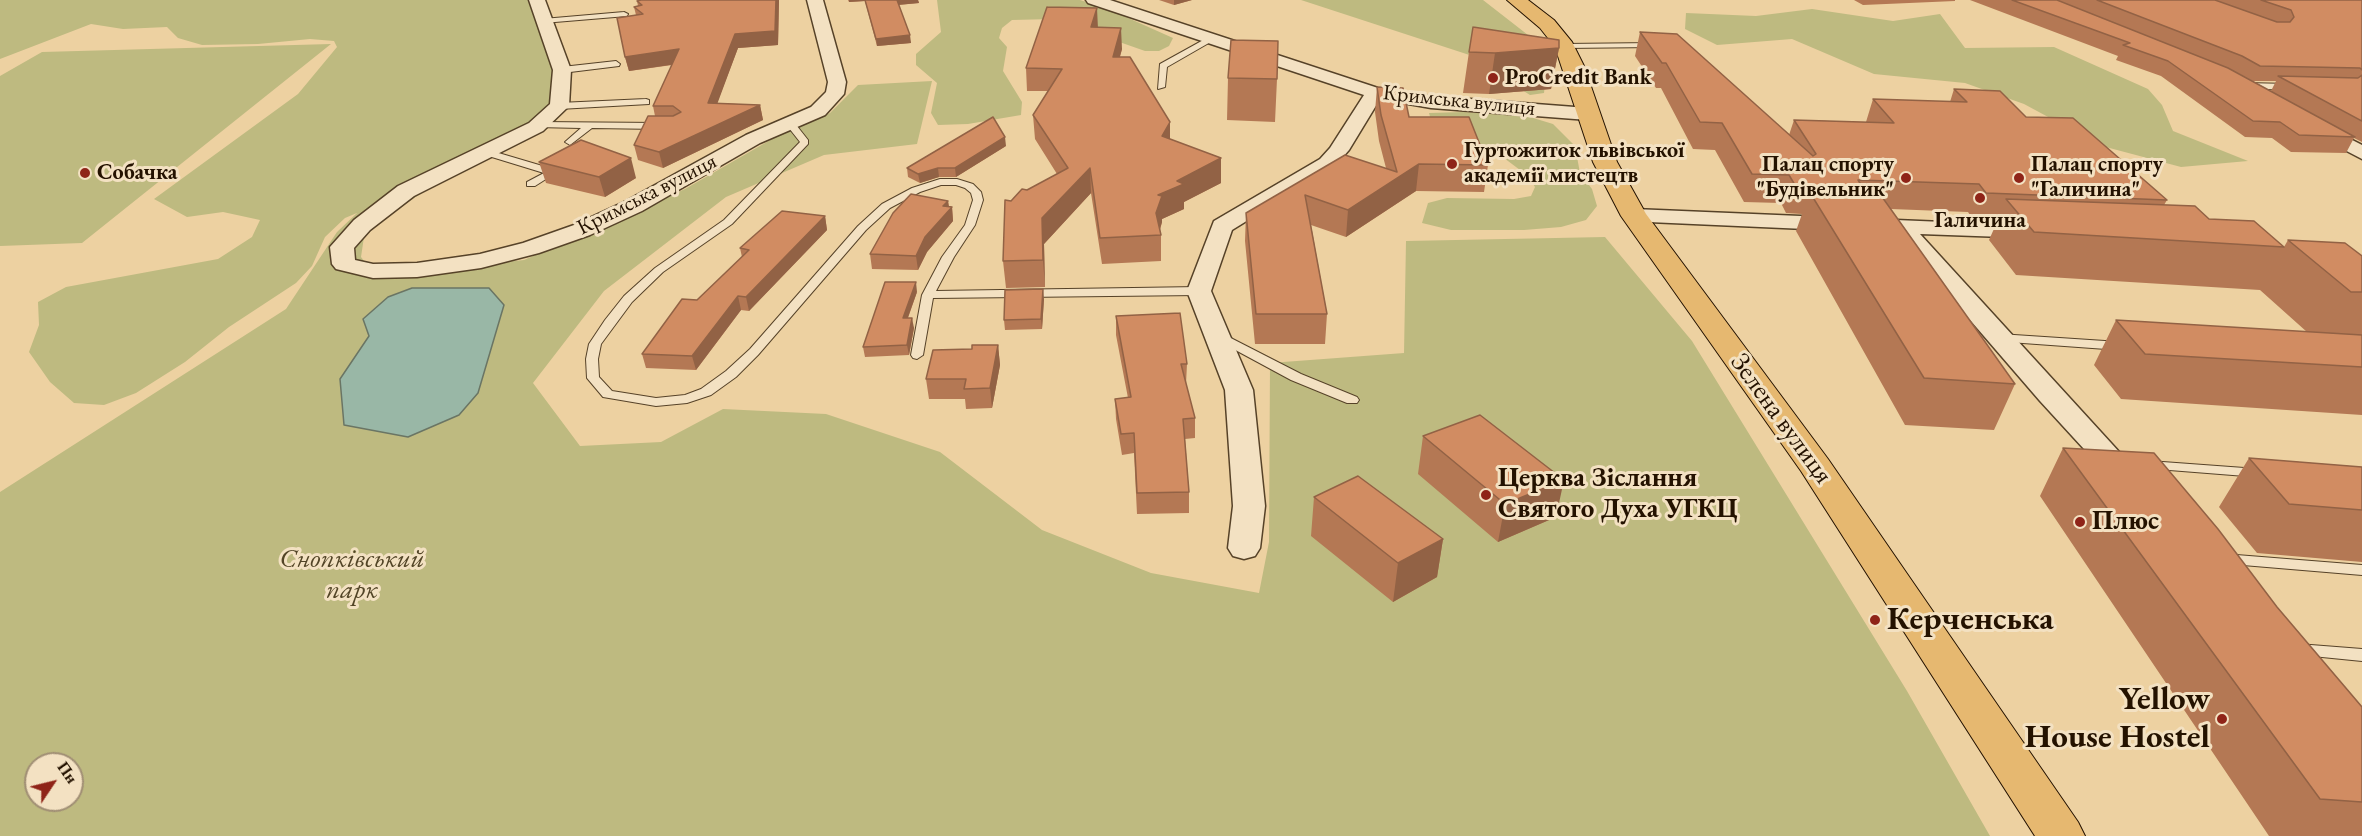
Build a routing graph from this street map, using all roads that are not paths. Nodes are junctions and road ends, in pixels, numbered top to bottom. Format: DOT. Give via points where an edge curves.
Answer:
graph roads {
  1 [pos="537,0"];
  2 [pos="815,0"];
  3 [pos="1094,0"];
  4 [pos="1516,0"];
  5 [pos="624,14"];
  6 [pos="543,21"];
  7 [pos="1210,40"];
  8 [pos="1658,45"];
  9 [pos="1565,46"];
  10 [pos="616,64"];
  11 [pos="562,70"];
  12 [pos="2236,82"];
  13 [pos="1161,87"];
  14 [pos="2303,87"];
  15 [pos="1375,93"];
  16 [pos="646,102"];
  17 [pos="2273,103"];
  18 [pos="559,106"];
  19 [pos="1588,114"];
  20 [pos="2303,120"];
  21 [pos="790,123"];
  22 [pos="539,125"];
  23 [pos="590,125"];
  24 [pos="666,126"];
  25 [pos="570,142"];
  26 [pos="485,152"];
  27 [pos="2362,153"];
  28 [pos="531,184"];
  29 [pos="1634,216"];
  30 [pos="1900,226"];
  31 [pos="2055,233"];
  32 [pos="1198,291"];
  33 [pos="928,295"];
  34 [pos="1219,336"];
  35 [pos="1999,338"];
  36 [pos="2137,347"];
  37 [pos="917,355"];
  38 [pos="1352,400"];
  39 [pos="2115,462"];
  40 [pos="2268,474"];
  41 [pos="2143,496"];
  42 [pos="1244,548"];
  43 [pos="2204,569"];
  44 [pos="2362,570"];
  45 [pos="2280,649"];
  46 [pos="2362,655"];
  47 [pos="2061,836"];
  1 -- 6 [label="street"];
  2 -- 21 [label="street, Кримська вулиця" via="837,82 835,94 818,111"];
  3 -- 7 [label="street, Кримська вулиця"];
  4 -- 9 [label="main road, Зелена вулиця" via="1547,24"];
  5 -- 6 [label="lane"];
  6 -- 11 [label="street"];
  7 -- 13 [label="lane" via="1163,66"];
  7 -- 15 [label="street, Кримська вулиця"];
  8 -- 9 [label="lane"];
  9 -- 19 [label="main road, Зелена вулиця"];
  10 -- 11 [label="lane"];
  11 -- 18 [label="street"];
  12 -- 14 [label="lane"];
  12 -- 17 [label="street"];
  15 -- 19 [label="street, Кримська вулиця" via="1431,102"];
  15 -- 32 [label="street" via="1327,164 1222,226"];
  16 -- 18 [label="lane"];
  18 -- 22 [label="street, Кримська вулиця"];
  19 -- 29 [label="main road, Зелена вулиця" via="1605,162"];
  20 -- 27 [label="street"];
  21 -- 26 [label="street, Кримська вулиця" via="753,139 634,206 531,248 481,261 417,270 373,271 344,264 342,247 362,225 406,191"];
  21 -- 33 [label="lane" via="805,142 728,222 659,270 628,299 595,344 593,378 608,394 656,402 687,399 706,392 754,352 862,228 886,206 916,190 940,182 957,182 976,192 977,208"];
  22 -- 23 [label="lane"];
  22 -- 26 [label="street, Кримська вулиця"];
  23 -- 24 [label="lane"];
  23 -- 25 [label="lane"];
  26 -- 28 [label="lane" via="552,172"];
  29 -- 30 [label="street"];
  29 -- 47 [label="main road, Зелена вулиця" via="1816,467"];
  30 -- 31 [label="street"];
  30 -- 35 [label="street"];
  32 -- 33 [label="lane"];
  32 -- 34 [label="street"];
  33 -- 37 [label="lane"];
  34 -- 38 [label="lane" via="1296,377"];
  34 -- 42 [label="street" via="1239,390 1250,506"];
  35 -- 36 [label="lane"];
  35 -- 39 [label="street"];
  39 -- 40 [label="lane"];
  39 -- 41 [label="street"];
  43 -- 44 [label="lane"];
  45 -- 46 [label="lane"];
}
